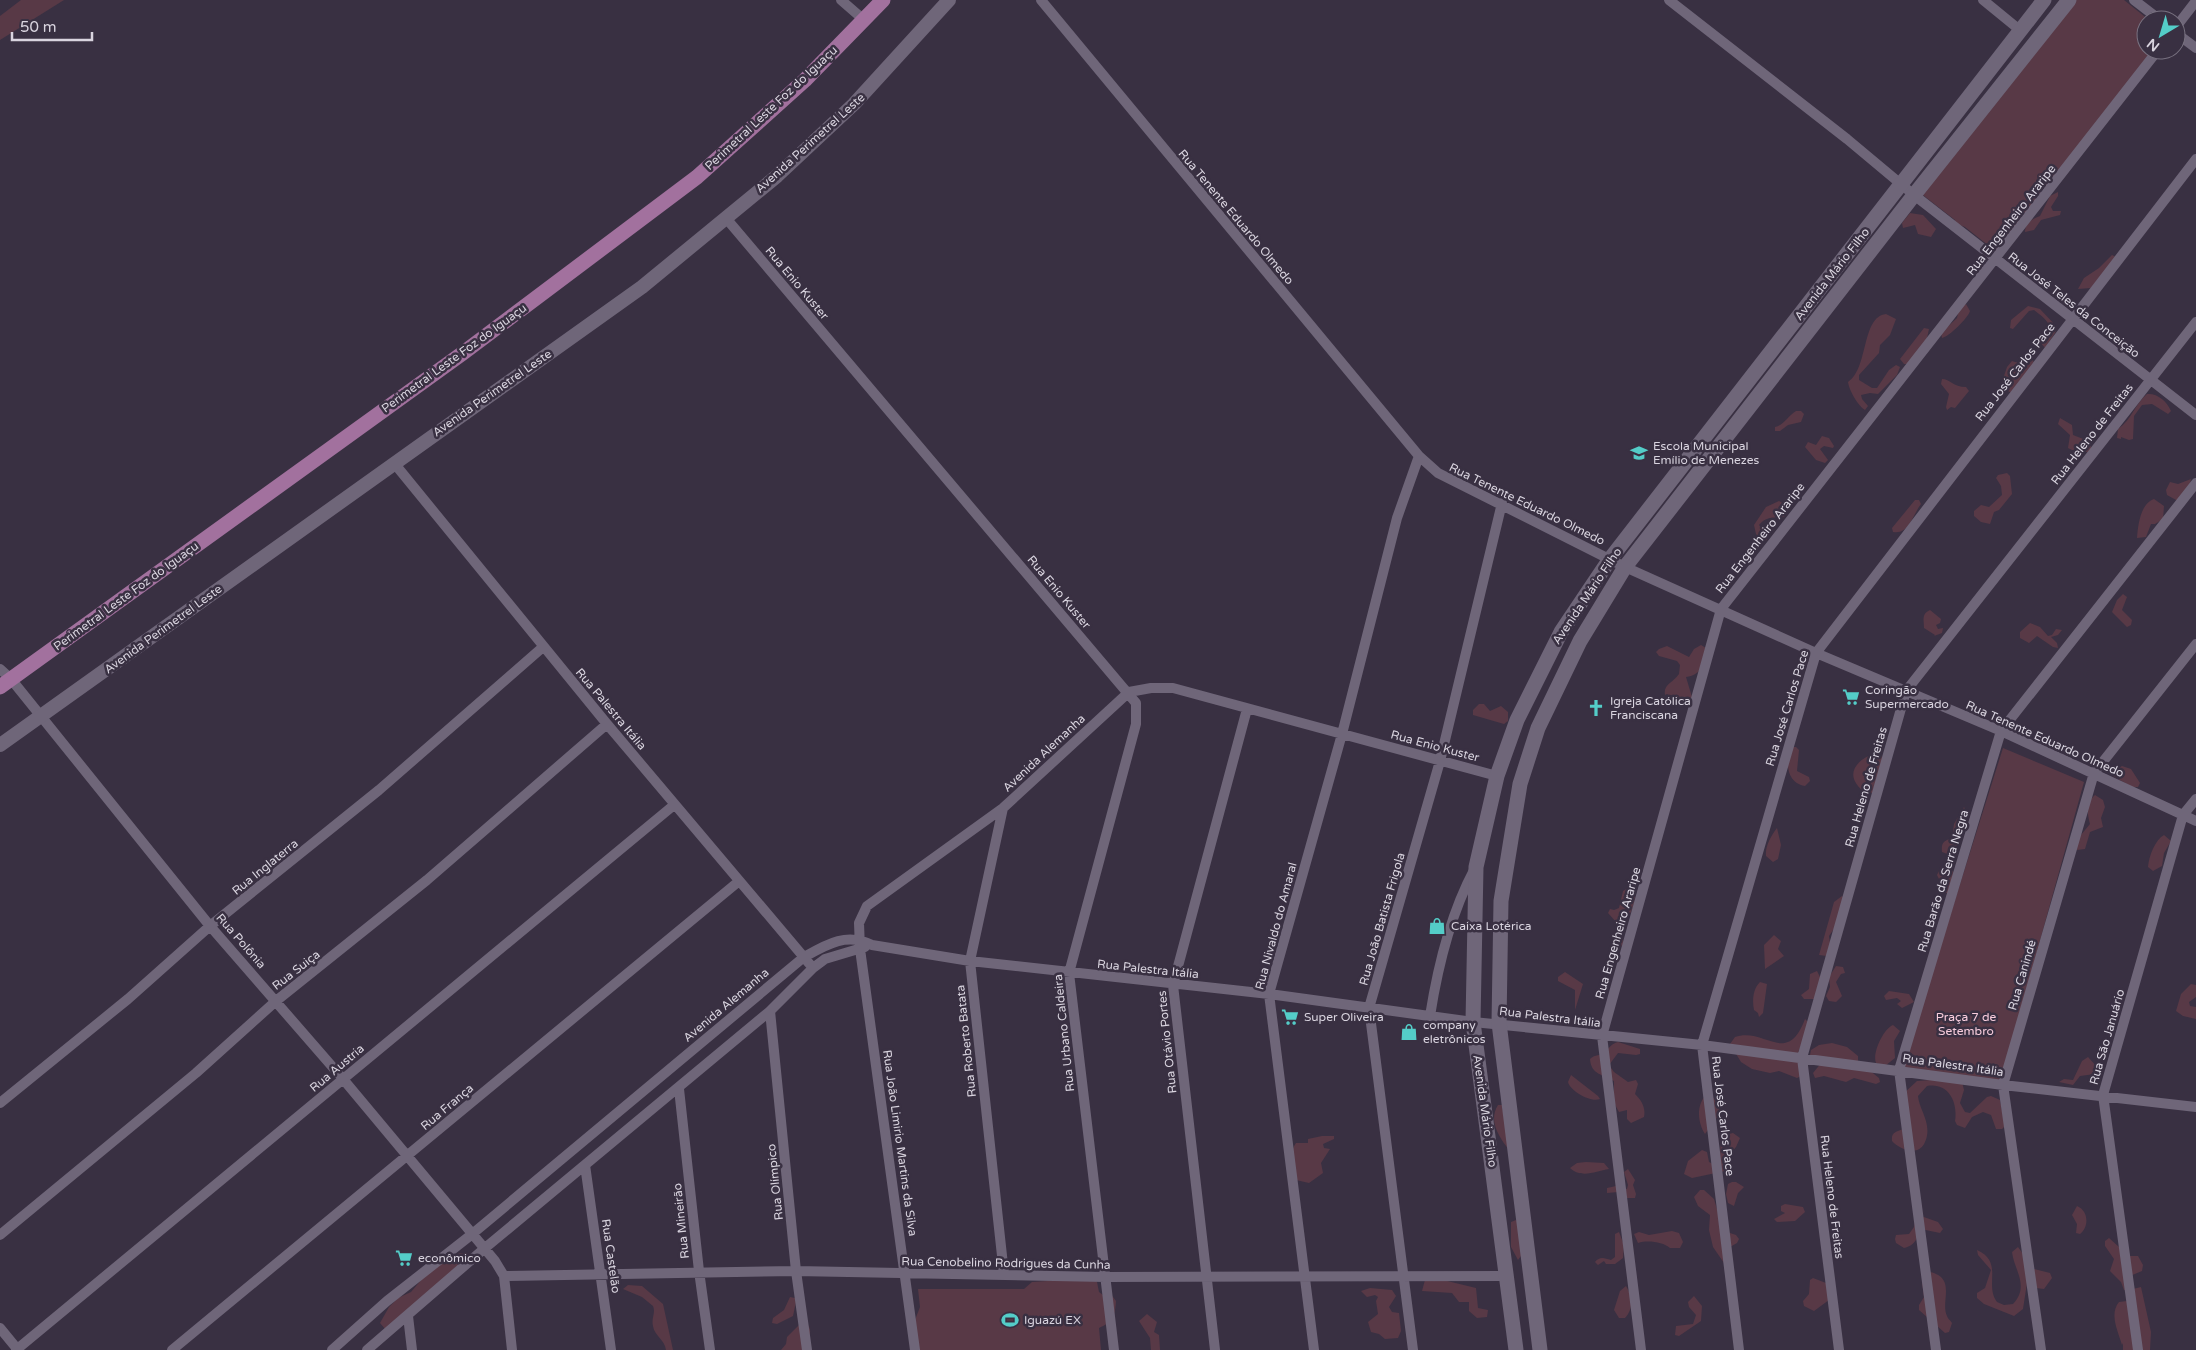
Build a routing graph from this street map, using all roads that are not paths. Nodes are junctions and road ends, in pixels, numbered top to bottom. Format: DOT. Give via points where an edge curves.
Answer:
graph roads {
  1 [pos="841,0"];
  2 [pos="883,0"];
  3 [pos="949,0"];
  4 [pos="1042,0"];
  5 [pos="1669,0"];
  6 [pos="1983,0"];
  7 [pos="2044,0"];
  8 [pos="2069,0"];
  9 [pos="2134,0"];
  10 [pos="2196,1"];
  11 [pos="2147,10"];
  12 [pos="2186,14"];
  13 [pos="864,20"];
  14 [pos="2021,30"];
  15 [pos="2150,60"];
  16 [pos="2196,159"];
  17 [pos="1901,185"];
  18 [pos="1914,195"];
  19 [pos="725,217"];
  20 [pos="1996,259"];
  21 [pos="2072,319"];
  22 [pos="2196,322"];
  23 [pos="2151,380"];
  24 [pos="2196,415"];
  25 [pos="1419,456"];
  26 [pos="394,463"];
  27 [pos="2196,483"];
  28 [pos="1502,503"];
  29 [pos="1610,559"];
  30 [pos="1626,567"];
  31 [pos="1721,609"];
  32 [pos="2196,644"];
  33 [pos="544,647"];
  34 [pos="1816,653"];
  35 [pos="4,678"];
  36 [pos="1906,691"];
  37 [pos="1129,692"];
  38 [pos="1247,709"];
  39 [pos="40,717"];
  40 [pos="607,724"];
  41 [pos="2001,732"];
  42 [pos="1342,734"];
  43 [pos="0,745"];
  44 [pos="1440,761"];
  45 [pos="2094,773"];
  46 [pos="1497,776"];
  47 [pos="2196,799"];
  48 [pos="674,805"];
  49 [pos="1003,808"];
  50 [pos="2183,815"];
  51 [pos="2196,821"];
  52 [pos="1476,867"];
  53 [pos="738,882"];
  54 [pos="210,926"];
  55 [pos="860,944"];
  56 [pos="804,956"];
  57 [pos="970,961"];
  58 [pos="813,968"];
  59 [pos="1069,973"];
  60 [pos="1173,984"];
  61 [pos="1269,994"];
  62 [pos="276,1001"];
  63 [pos="1369,1008"];
  64 [pos="770,1011"];
  65 [pos="1430,1016"];
  66 [pos="1473,1022"];
  67 [pos="1499,1023"];
  68 [pos="1602,1036"];
  69 [pos="1702,1045"];
  70 [pos="1802,1058"];
  71 [pos="1899,1070"];
  72 [pos="343,1079"];
  73 [pos="2003,1085"];
  74 [pos="679,1089"];
  75 [pos="2103,1095"];
  76 [pos="0,1103"];
  77 [pos="2196,1107"];
  78 [pos="408,1156"];
  79 [pos="585,1165"];
  80 [pos="0,1234"];
  81 [pos="471,1234"];
  82 [pos="485,1248"];
  83 [pos="699,1271"];
  84 [pos="796,1271"];
  85 [pos="600,1273"];
  86 [pos="906,1274"];
  87 [pos="1004,1274"];
  88 [pos="504,1276"];
  89 [pos="1305,1276"];
  90 [pos="1404,1276"];
  91 [pos="1507,1276"];
  92 [pos="1106,1277"];
  93 [pos="1206,1277"];
  94 [pos="408,1316"];
  95 [pos="0,1328"];
  96 [pos="17,1350"];
  97 [pos="172,1350"];
  98 [pos="332,1350"];
  99 [pos="367,1350"];
  100 [pos="412,1350"];
  101 [pos="512,1350"];
  102 [pos="611,1350"];
  103 [pos="710,1350"];
  104 [pos="807,1350"];
  105 [pos="916,1350"];
  106 [pos="1114,1350"];
  107 [pos="1215,1350"];
  108 [pos="1314,1350"];
  109 [pos="1413,1350"];
  110 [pos="1516,1350"];
  111 [pos="1540,1350"];
  112 [pos="1641,1350"];
  113 [pos="1739,1350"];
  114 [pos="1840,1350"];
  115 [pos="1936,1350"];
  116 [pos="2041,1350"];
  117 [pos="2138,1350"];
  1 -- 13 [label="street"];
  2 -- 13 [label="highway, Perimetral Leste Foz do Iguaçu"];
  3 -- 19 [label="street, Avenida Perimetrel Leste" via="854,104 777,176"];
  4 -- 25 [label="street, Rua Tenente Eduardo Olmedo"];
  5 -- 17 [label="street"];
  6 -- 14 [label="street"];
  7 -- 14 [label="main road, Avenida Mário Filho"];
  8 -- 18 [label="main road, Avenida Mário Filho"];
  9 -- 11 [label="street"];
  10 -- 12 [label="street"];
  13 -- 35 [label="highway, Perimetral Leste Foz do Iguaçu" via="805,80 697,177 463,353"];
  14 -- 17 [label="main road, Avenida Mário Filho"];
  15 -- 20 [label="street, Rua Engenheiro Araripe"];
  16 -- 21 [label="street, Rua José Carlos Pace"];
  17 -- 18 [label="street, Rua José Teles da Conceição"];
  17 -- 29 [label="main road, Avenida Mário Filho"];
  18 -- 20 [label="street, Rua José Teles da Conceição"];
  18 -- 30 [label="main road, Avenida Mário Filho"];
  19 -- 26 [label="street, Avenida Perimetrel Leste" via="642,287"];
  19 -- 37 [label="street, Rua Enio Kuster"];
  20 -- 21 [label="street, Rua José Teles da Conceição"];
  20 -- 31 [label="street, Rua Engenheiro Araripe"];
  21 -- 23 [label="street, Rua José Teles da Conceição"];
  21 -- 34 [label="street, Rua José Carlos Pace"];
  22 -- 23 [label="street, Rua Heleno de Freitas"];
  23 -- 24 [label="street, Rua José Teles da Conceição"];
  23 -- 36 [label="street, Rua Heleno de Freitas"];
  25 -- 28 [label="street, Rua Tenente Eduardo Olmedo" via="1438,473"];
  25 -- 42 [label="street, Rua Nivaldo do Amaral" via="1397,518"];
  26 -- 33 [label="street, Rua Palestra Itália"];
  26 -- 39 [label="street, Avenida Perimetrel Leste"];
  27 -- 41 [label="street, Rua Barão da Serra Negra"];
  28 -- 29 [label="street, Rua Tenente Eduardo Olmedo"];
  28 -- 44 [label="street, Rua João Batista Frigola"];
  29 -- 30 [label="street, Rua Tenente Eduardo Olmedo"];
  29 -- 46 [label="main road, Avenida Mário Filho" via="1561,632 1517,720"];
  30 -- 31 [label="street, Rua Tenente Eduardo Olmedo"];
  30 -- 67 [label="main road, Avenida Mário Filho" via="1558,682 1538,728 1520,784 1501,901"];
  31 -- 34 [label="street, Rua Tenente Eduardo Olmedo"];
  31 -- 68 [label="street, Rua Engenheiro Araripe"];
  32 -- 45 [label="street, Rua Canindé"];
  33 -- 40 [label="street, Rua Palestra Itália"];
  33 -- 54 [label="street, Rua Inglaterra" via="379,790"];
  34 -- 36 [label="street, Rua Tenente Eduardo Olmedo"];
  34 -- 69 [label="street, Rua José Carlos Pace"];
  35 -- 39 [label="street, Rua Polônia"];
  36 -- 41 [label="street, Rua Tenente Eduardo Olmedo"];
  36 -- 70 [label="street, Rua Heleno de Freitas"];
  37 -- 38 [label="street, Rua Enio Kuster" via="1173,688"];
  37 -- 49 [label="street, Avenida Alemanha"];
  37 -- 59 [label="street, Rua Urbano Caldeira" via="1136,703 1136,724"];
  38 -- 42 [label="street, Rua Enio Kuster"];
  38 -- 60 [label="street, Rua Otávio Portes"];
  39 -- 43 [label="street, Avenida Perimetrel Leste"];
  39 -- 54 [label="street, Rua Polônia"];
  40 -- 48 [label="street, Rua Palestra Itália"];
  40 -- 62 [label="street, Rua Suiça" via="427,880"];
  41 -- 45 [label="street, Rua Tenente Eduardo Olmedo"];
  41 -- 71 [label="street, Rua Barão da Serra Negra"];
  42 -- 44 [label="street, Rua Enio Kuster"];
  42 -- 61 [label="street, Rua Nivaldo do Amaral"];
  44 -- 46 [label="street, Rua Enio Kuster"];
  44 -- 63 [label="street, Rua João Batista Frigola"];
  45 -- 50 [label="street, Rua Tenente Eduardo Olmedo"];
  45 -- 73 [label="street, Rua Canindé"];
  46 -- 52 [label="main road, Avenida Mário Filho"];
  47 -- 50 [label="street, Rua São Januário"];
  48 -- 53 [label="street, Rua Palestra Itália"];
  48 -- 72 [label="street, Rua Austria"];
  49 -- 55 [label="street, Avenida Alemanha" via="867,906 859,923"];
  49 -- 57 [label="street, Rua Roberto Batata"];
  50 -- 51 [label="street, Rua Tenente Eduardo Olmedo"];
  50 -- 75 [label="street, Rua São Januário"];
  52 -- 65 [label="street" via="1459,898 1450,926 1434,985"];
  52 -- 66 [label="main road, Avenida Mário Filho"];
  53 -- 56 [label="street, Rua Palestra Itália"];
  53 -- 78 [label="street, Rua França"];
  54 -- 62 [label="street, Rua Polônia"];
  54 -- 76 [label="street, Rua Inglaterra" via="128,999"];
  55 -- 56 [label="street, Avenida Alemanha" via="848,938 826,944"];
  55 -- 57 [label="street, Rua Palestra Itália"];
  55 -- 58 [label="street" via="825,959"];
  55 -- 86 [label="street, Rua João Limirio Martins da Silva"];
  56 -- 58 [label="street, Rua Palestra Itália"];
  56 -- 81 [label="street, Avenida Alemanha"];
  57 -- 59 [label="street, Rua Palestra Itália"];
  57 -- 87 [label="street, Rua Roberto Batata"];
  58 -- 64 [label="street"];
  59 -- 60 [label="street, Rua Palestra Itália"];
  59 -- 92 [label="street, Rua Urbano Caldeira"];
  60 -- 61 [label="street, Rua Palestra Itália"];
  60 -- 93 [label="street, Rua Otávio Portes"];
  61 -- 63 [label="street, Rua Palestra Itália"];
  61 -- 89 [label="street, Rua Nivaldo do Amaral"];
  62 -- 72 [label="street, Rua Polônia"];
  62 -- 80 [label="street, Rua Suiça" via="196,1073"];
  63 -- 65 [label="street, Rua Palestra Itália"];
  63 -- 90 [label="street, Rua João Batista Frigola"];
  64 -- 74 [label="street"];
  64 -- 84 [label="street, Rua Olímpico"];
  65 -- 66 [label="street, Rua Palestra Itália"];
  66 -- 67 [label="street, Rua Palestra Itália"];
  66 -- 91 [label="main road, Avenida Mário Filho"];
  67 -- 68 [label="street, Rua Palestra Itália"];
  67 -- 111 [label="main road, Avenida Mário Filho"];
  68 -- 69 [label="street, Rua Palestra Itália"];
  68 -- 112 [label="street, Rua Engenheiro Araripe"];
  69 -- 70 [label="street, Rua Palestra Itália"];
  69 -- 113 [label="street, Rua José Carlos Pace"];
  70 -- 71 [label="street, Rua Palestra Itália"];
  70 -- 114 [label="street, Rua Heleno de Freitas"];
  71 -- 73 [label="street, Rua Palestra Itália"];
  71 -- 115 [label="street, Rua Barão da Serra Negra"];
  72 -- 78 [label="street, Rua Polônia"];
  72 -- 96 [label="street, Rua Austria"];
  73 -- 75 [label="street, Rua Palestra Itália"];
  73 -- 116 [label="street, Rua Canindé"];
  74 -- 79 [label="street"];
  74 -- 83 [label="street, Rua Mineirão"];
  75 -- 77 [label="street, Rua Palestra Itália"];
  75 -- 117 [label="street, Rua São Januário"];
  78 -- 81 [label="street, Rua Polônia"];
  78 -- 97 [label="street, Rua França"];
  79 -- 82 [label="street"];
  79 -- 85 [label="street, Rua Castelão"];
  81 -- 82 [label="street, Rua Polônia"];
  81 -- 98 [label="street, Avenida Alemanha"];
  82 -- 88 [label="street, Rua Polônia"];
  82 -- 94 [label="street"];
  83 -- 84 [label="street, Rua Cenobelino Rodrigues da Cunha"];
  83 -- 85 [label="street, Rua Cenobelino Rodrigues da Cunha"];
  83 -- 103 [label="street, Rua Mineirão"];
  84 -- 86 [label="street, Rua Cenobelino Rodrigues da Cunha"];
  84 -- 104 [label="street, Rua Olímpico"];
  85 -- 88 [label="street, Rua Cenobelino Rodrigues da Cunha"];
  85 -- 102 [label="street, Rua Castelão"];
  86 -- 87 [label="street, Rua Cenobelino Rodrigues da Cunha"];
  86 -- 105 [label="street, Rua João Limirio Martins da Silva"];
  87 -- 92 [label="street, Rua Cenobelino Rodrigues da Cunha"];
  88 -- 101 [label="street"];
  89 -- 90 [label="street, Rua Cenobelino Rodrigues da Cunha"];
  89 -- 93 [label="street, Rua Cenobelino Rodrigues da Cunha"];
  89 -- 108 [label="street, Rua Nivaldo do Amaral"];
  90 -- 91 [label="street, Rua Cenobelino Rodrigues da Cunha"];
  90 -- 109 [label="street, Rua João Batista Frigola"];
  91 -- 110 [label="main road, Avenida Mário Filho"];
  92 -- 93 [label="street, Rua Cenobelino Rodrigues da Cunha"];
  92 -- 106 [label="street, Rua Urbano Caldeira"];
  93 -- 107 [label="street, Rua Otávio Portes"];
  94 -- 99 [label="street"];
  94 -- 100 [label="street"];
  95 -- 96 [label="street"];
}
